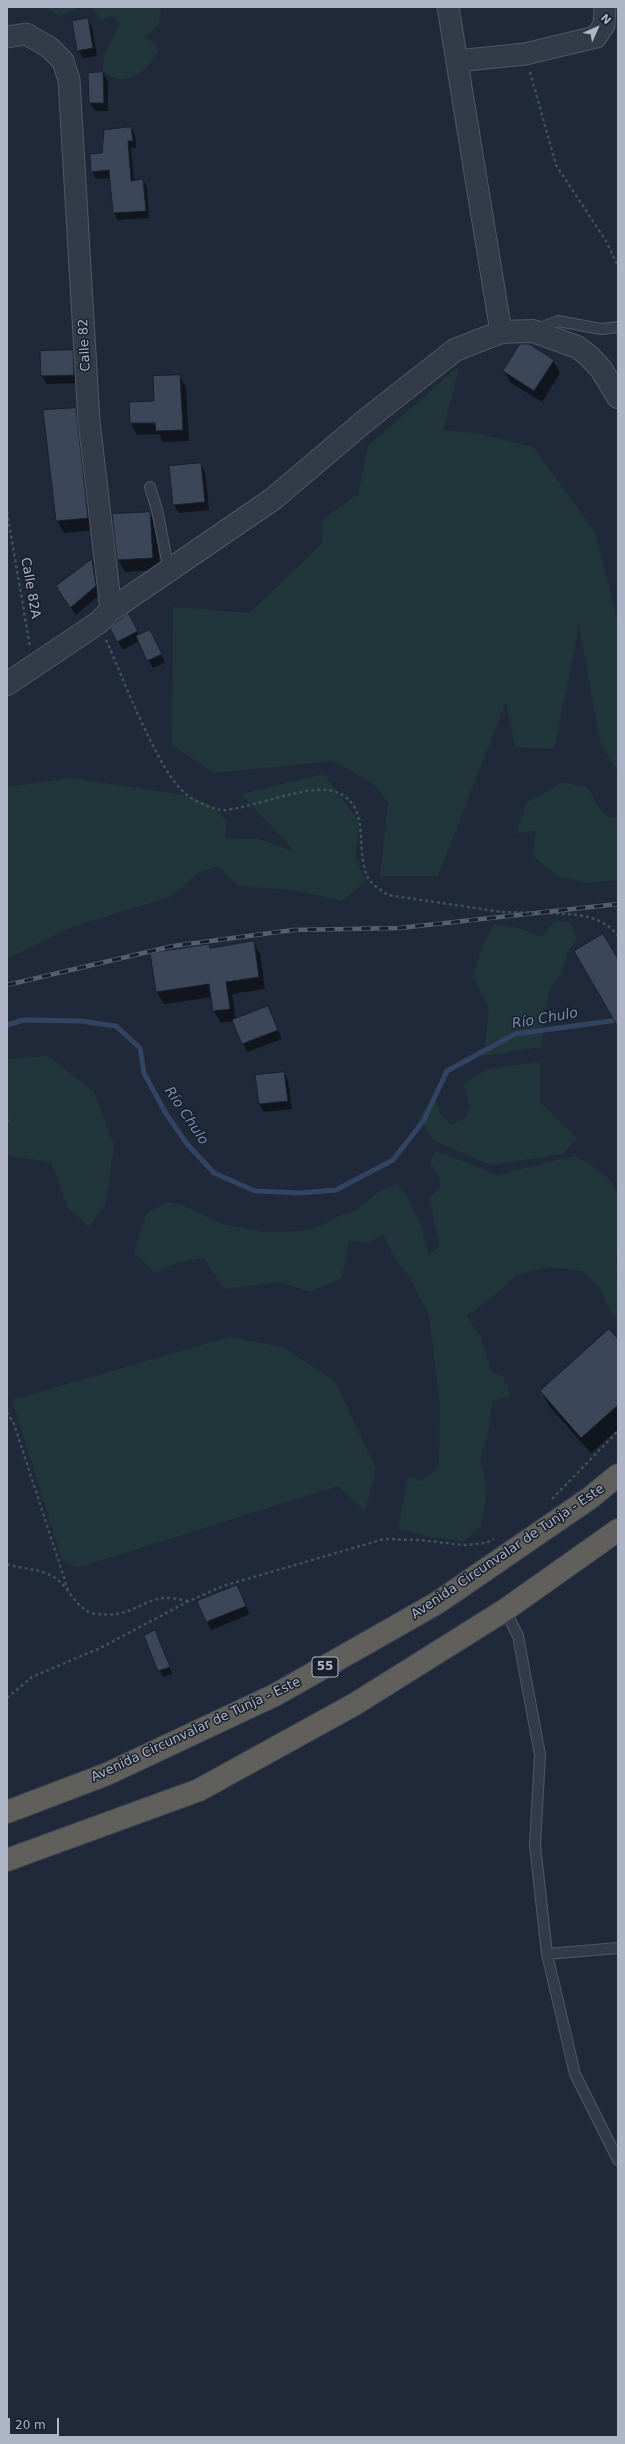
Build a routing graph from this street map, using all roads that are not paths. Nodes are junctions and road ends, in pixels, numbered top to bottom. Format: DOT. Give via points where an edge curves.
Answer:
graph roads {
  1 [pos="448,7"];
  2 [pos="605,7"];
  3 [pos="7,37"];
  4 [pos="457,61"];
  5 [pos="618,327"];
  6 [pos="533,331"];
  7 [pos="501,332"];
  8 [pos="616,390"];
  9 [pos="150,487"];
  10 [pos="169,570"];
  11 [pos="105,617"];
  12 [pos="7,684"];
  13 [pos="618,1475"];
  14 [pos="618,1530"];
  15 [pos="505,1610"];
  16 [pos="7,1812"];
  17 [pos="7,1860"];
  18 [pos="618,1948"];
  19 [pos="547,1954"];
  20 [pos="618,2160"];
  1 -- 4 [label="street"];
  2 -- 4 [label="street" via="604,25 596,37 526,54"];
  3 -- 11 [label="street, Calle 82" via="26,34 49,47 63,61 69,80 89,421"];
  4 -- 7 [label="street"];
  5 -- 6 [label="lane" via="601,329 558,322"];
  6 -- 7 [label="street"];
  6 -- 8 [label="street" via="576,348 589,356"];
  7 -- 10 [label="street" via="455,350 366,420 273,499"];
  9 -- 10 [label="lane"];
  10 -- 11 [label="street"];
  11 -- 12 [label="street"];
  13 -- 16 [label="highway, Avenida Circunvalar de Tunja - Este / 55" via="590,1498 437,1603 275,1695 107,1774"];
  14 -- 15 [label="highway"];
  15 -- 17 [label="highway" via="355,1704 199,1790"];
  15 -- 19 [label="lane" via="518,1636 540,1755 535,1845"];
  18 -- 19 [label="lane"];
  19 -- 20 [label="lane" via="575,2074"];
}
